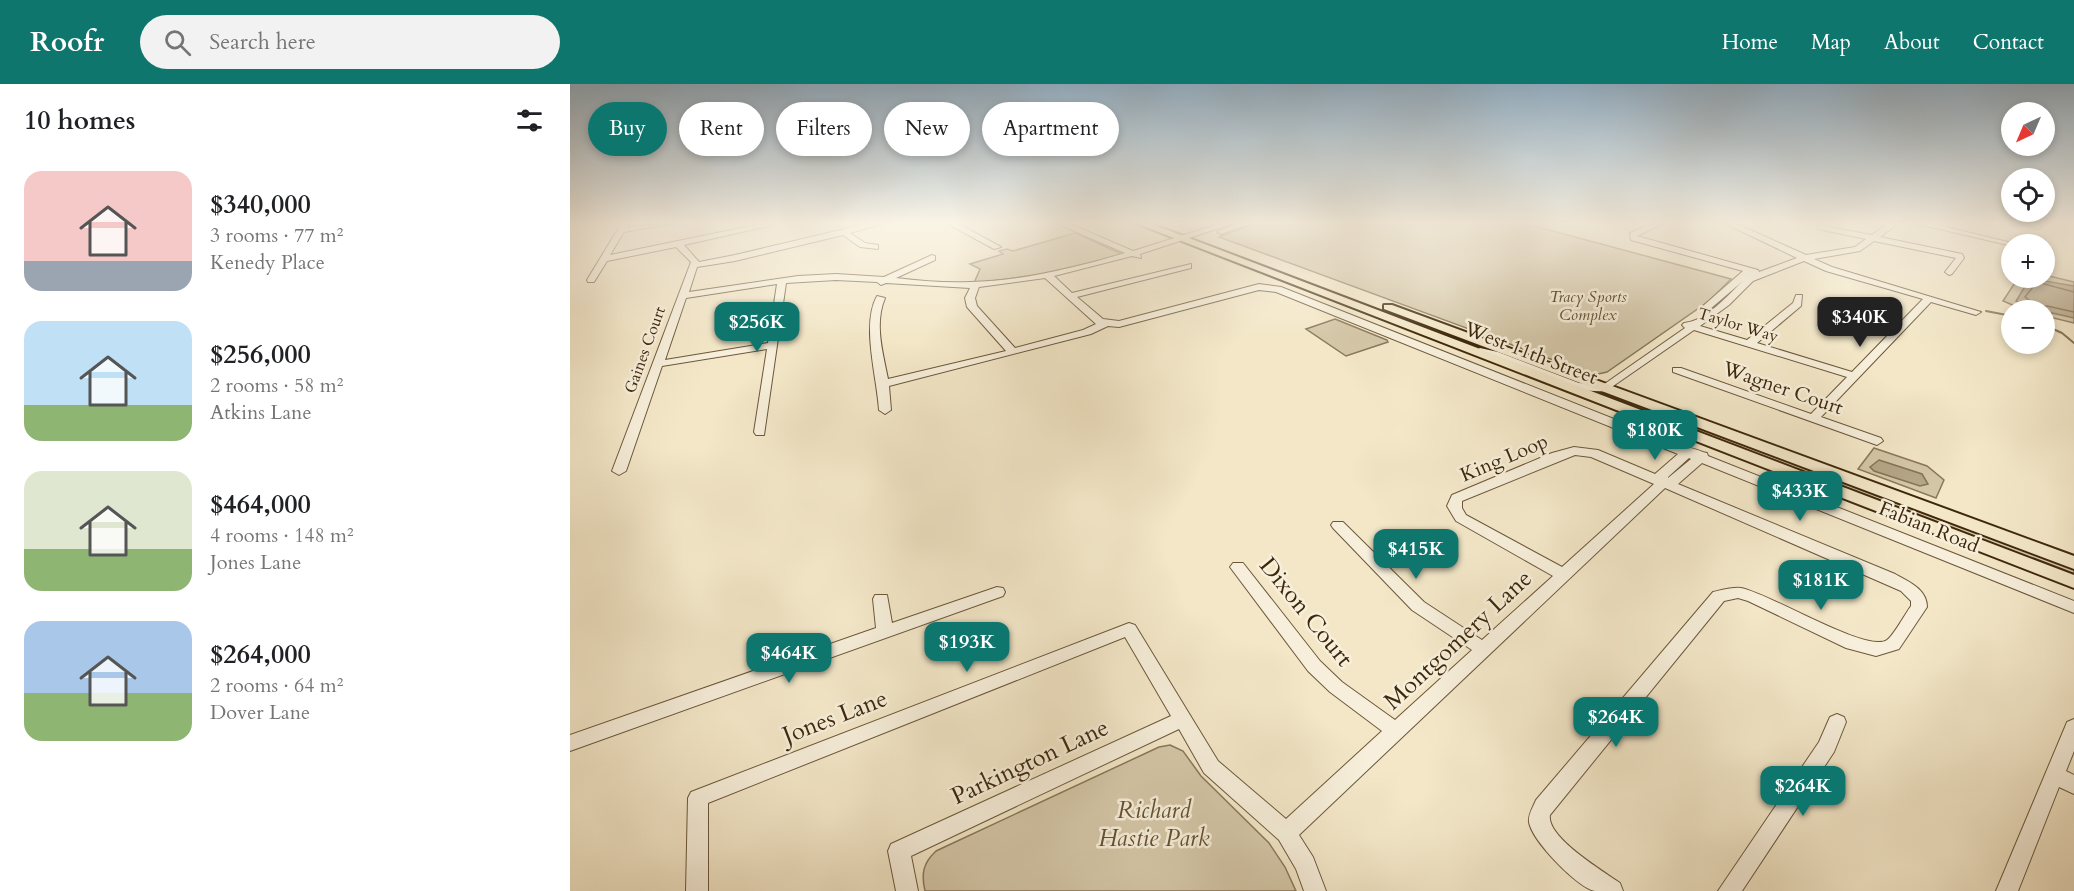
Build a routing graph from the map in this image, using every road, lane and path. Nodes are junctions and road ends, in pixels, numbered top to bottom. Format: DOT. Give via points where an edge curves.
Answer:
graph roads {
  1 [pos="603,262"];
  2 [pos="694,262"];
  3 [pos="714,262"];
  4 [pos="924,262"];
  5 [pos="1112,262"];
  6 [pos="1248,262"];
  7 [pos="1255,262"];
  8 [pos="1718,262"];
  9 [pos="1791,262"];
  10 [pos="1813,262"];
  11 [pos="1957,262"];
  12 [pos="694,265"];
  13 [pos="1188,266"];
  14 [pos="1755,272"];
  15 [pos="1949,272"];
  16 [pos="1048,276"];
  17 [pos="591,280"];
  18 [pos="782,282"];
  19 [pos="880,283"];
  20 [pos="976,286"];
  21 [pos="683,296"];
  22 [pos="1070,296"];
  23 [pos="1799,297"];
  24 [pos="880,298"];
  25 [pos="1929,298"];
  26 [pos="1976,312"];
  27 [pos="1106,324"];
  28 [pos="1688,325"];
  29 [pos="1749,344"];
  30 [pos="772,345"];
  31 [pos="1466,349"];
  32 [pos="1013,352"];
  33 [pos="658,364"];
  34 [pos="1677,370"];
  35 [pos="1854,376"];
  36 [pos="1582,379"];
  37 [pos="883,384"];
  38 [pos="1606,388"];
  39 [pos="885,410"];
  40 [pos="1813,419"];
  41 [pos="760,432"];
  42 [pos="1877,441"];
  43 [pos="1695,454"];
  44 [pos="619,471"];
  45 [pos="1664,482"];
  46 [pos="1338,525"];
  47 [pos="2074,563"];
  48 [pos="1238,567"];
  49 [pos="1564,575"];
  50 [pos="2074,582"];
  51 [pos="997,592"];
  52 [pos="881,599"];
  53 [pos="2074,607"];
  54 [pos="885,632"];
  55 [pos="1483,649"];
  56 [pos="1182,720"];
  57 [pos="1837,722"];
  58 [pos="2074,727"];
  59 [pos="1396,730"];
  60 [pos="570,743"];
  61 [pos="2065,781"];
  62 [pos="1286,833"];
  63 [pos="697,891"];
  64 [pos="907,891"];
  65 [pos="1315,891"];
  66 [pos="1612,891"];
  67 [pos="1729,891"];
  68 [pos="2007,891"];
  1 -- 17 [label="street"];
  2 -- 12 [label="street"];
  3 -- 12 [label="street"];
  4 -- 19 [label="street"];
  5 -- 16 [label="street"];
  6 -- 31 [label="main road, West 11th Street"];
  7 -- 36 [label="main road, West 11th Street"];
  8 -- 14 [label="street"];
  9 -- 14 [label="street"];
  10 -- 25 [label="street" via="1857,279"];
  11 -- 15 [label="street"];
  12 -- 21 [label="street, Gaines Court"];
  13 -- 22 [label="street"];
  14 -- 28 [label="street" via="1726,303"];
  16 -- 20 [label="street"];
  16 -- 22 [label="street"];
  18 -- 19 [label="street"];
  18 -- 21 [label="street"];
  18 -- 30 [label="street"];
  19 -- 20 [label="street" via="921,289"];
  20 -- 32 [label="street" via="970,298 972,307"];
  21 -- 33 [label="street, Gaines Court"];
  22 -- 27 [label="street"];
  23 -- 29 [label="street" via="1798,304"];
  24 -- 37 [label="street" via="875,306"];
  25 -- 26 [label="street"];
  25 -- 35 [label="street"];
  27 -- 32 [label="street"];
  27 -- 43 [label="street, Fabian Road" via="1267,286"];
  28 -- 29 [label="street, Taylor Way"];
  28 -- 36 [label="street" via="1606,378"];
  28 -- 38 [label="street"];
  29 -- 35 [label="street, Taylor Way"];
  30 -- 33 [label="street"];
  30 -- 41 [label="street"];
  31 -- 38 [label="street" via="1496,355 1572,384"];
  31 -- 50 [label="main road, West 11th Street"];
  32 -- 37 [label="street"];
  33 -- 44 [label="street, Gaines Court"];
  34 -- 40 [label="street, Wagner Court"];
  35 -- 40 [label="street"];
  36 -- 38 [label="main road, West 11th Street"];
  37 -- 39 [label="street"];
  38 -- 47 [label="main road, West 11th Street"];
  40 -- 42 [label="street, Wagner Court"];
  43 -- 45 [label="street, Montgomery Lane" via="1674,481"];
  43 -- 53 [label="street, Fabian Road"];
  45 -- 49 [label="street, Montgomery Lane"];
  45 -- 49 [label="street, King Loop" via="1593,453 1574,451 1457,498 1454,508 1461,518"];
  45 -- 66 [label="street" via="1890,578 1916,594 1919,607 1893,645 1876,650 1852,644 1753,597 1730,592 1719,596 1543,807 1539,821 1543,833"];
  46 -- 55 [label="street" via="1418,606"];
  48 -- 59 [label="street, Dixon Court" via="1314,666 1336,687"];
  49 -- 55 [label="street, Montgomery Lane"];
  51 -- 54 [label="street"];
  52 -- 54 [label="street"];
  54 -- 60 [label="street"];
  55 -- 59 [label="street, Montgomery Lane"];
  56 -- 62 [label="street" via="1210,767"];
  56 -- 63 [label="street, Jones Lane" via="1129,629 698,798"];
  56 -- 64 [label="street, Parkington Lane" via="898,851"];
  57 -- 67 [label="street" via="1827,746"];
  58 -- 61 [label="street"];
  59 -- 62 [label="street, Montgomery Lane"];
  61 -- 68 [label="street"];
  62 -- 65 [label="street" via="1305,864"];
}
